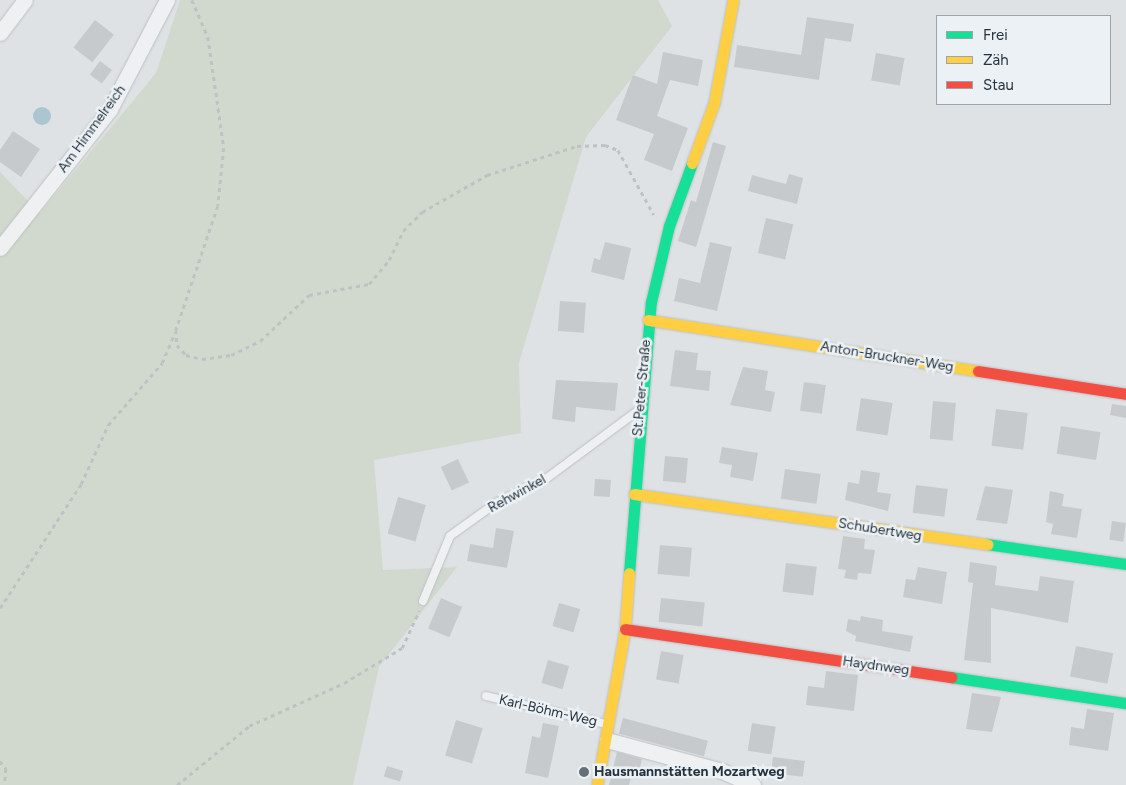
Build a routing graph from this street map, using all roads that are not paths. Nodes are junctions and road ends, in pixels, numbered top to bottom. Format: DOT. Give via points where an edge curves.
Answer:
graph roads {
  1 [pos="25,0"];
  2 [pos="167,0"];
  3 [pos="733,0"];
  4 [pos="0,33"];
  5 [pos="0,248"];
  6 [pos="648,320"];
  7 [pos="1126,394"];
  8 [pos="640,409"];
  9 [pos="634,494"];
  10 [pos="1126,564"];
  11 [pos="422,602"];
  12 [pos="625,629"];
  13 [pos="486,696"];
  14 [pos="1126,703"];
  15 [pos="609,733"];
  16 [pos="597,785"];
  17 [pos="753,785"];
  1 -- 4 [label="street"];
  2 -- 5 [label="street, Am Himmelreich" via="110,109"];
  3 -- 6 [label="street, St.Peter-Straße" via="714,103 666,235"];
  6 -- 7 [label="street, Anton-Bruckner-Weg"];
  6 -- 8 [label="street, St.Peter-Straße"];
  8 -- 9 [label="street, St.Peter-Straße"];
  8 -- 11 [label="lane, Rehwinkel" via="547,478 496,503 450,536"];
  9 -- 10 [label="street, Schubertweg"];
  9 -- 12 [label="street, St.Peter-Straße"];
  12 -- 14 [label="street, Haydnweg"];
  12 -- 15 [label="street, St.Peter-Straße"];
  13 -- 15 [label="lane, Karl-Böhm-Weg"];
  15 -- 16 [label="street, St.Peter-Straße"];
  15 -- 17 [label="street" via="722,771"];
}
